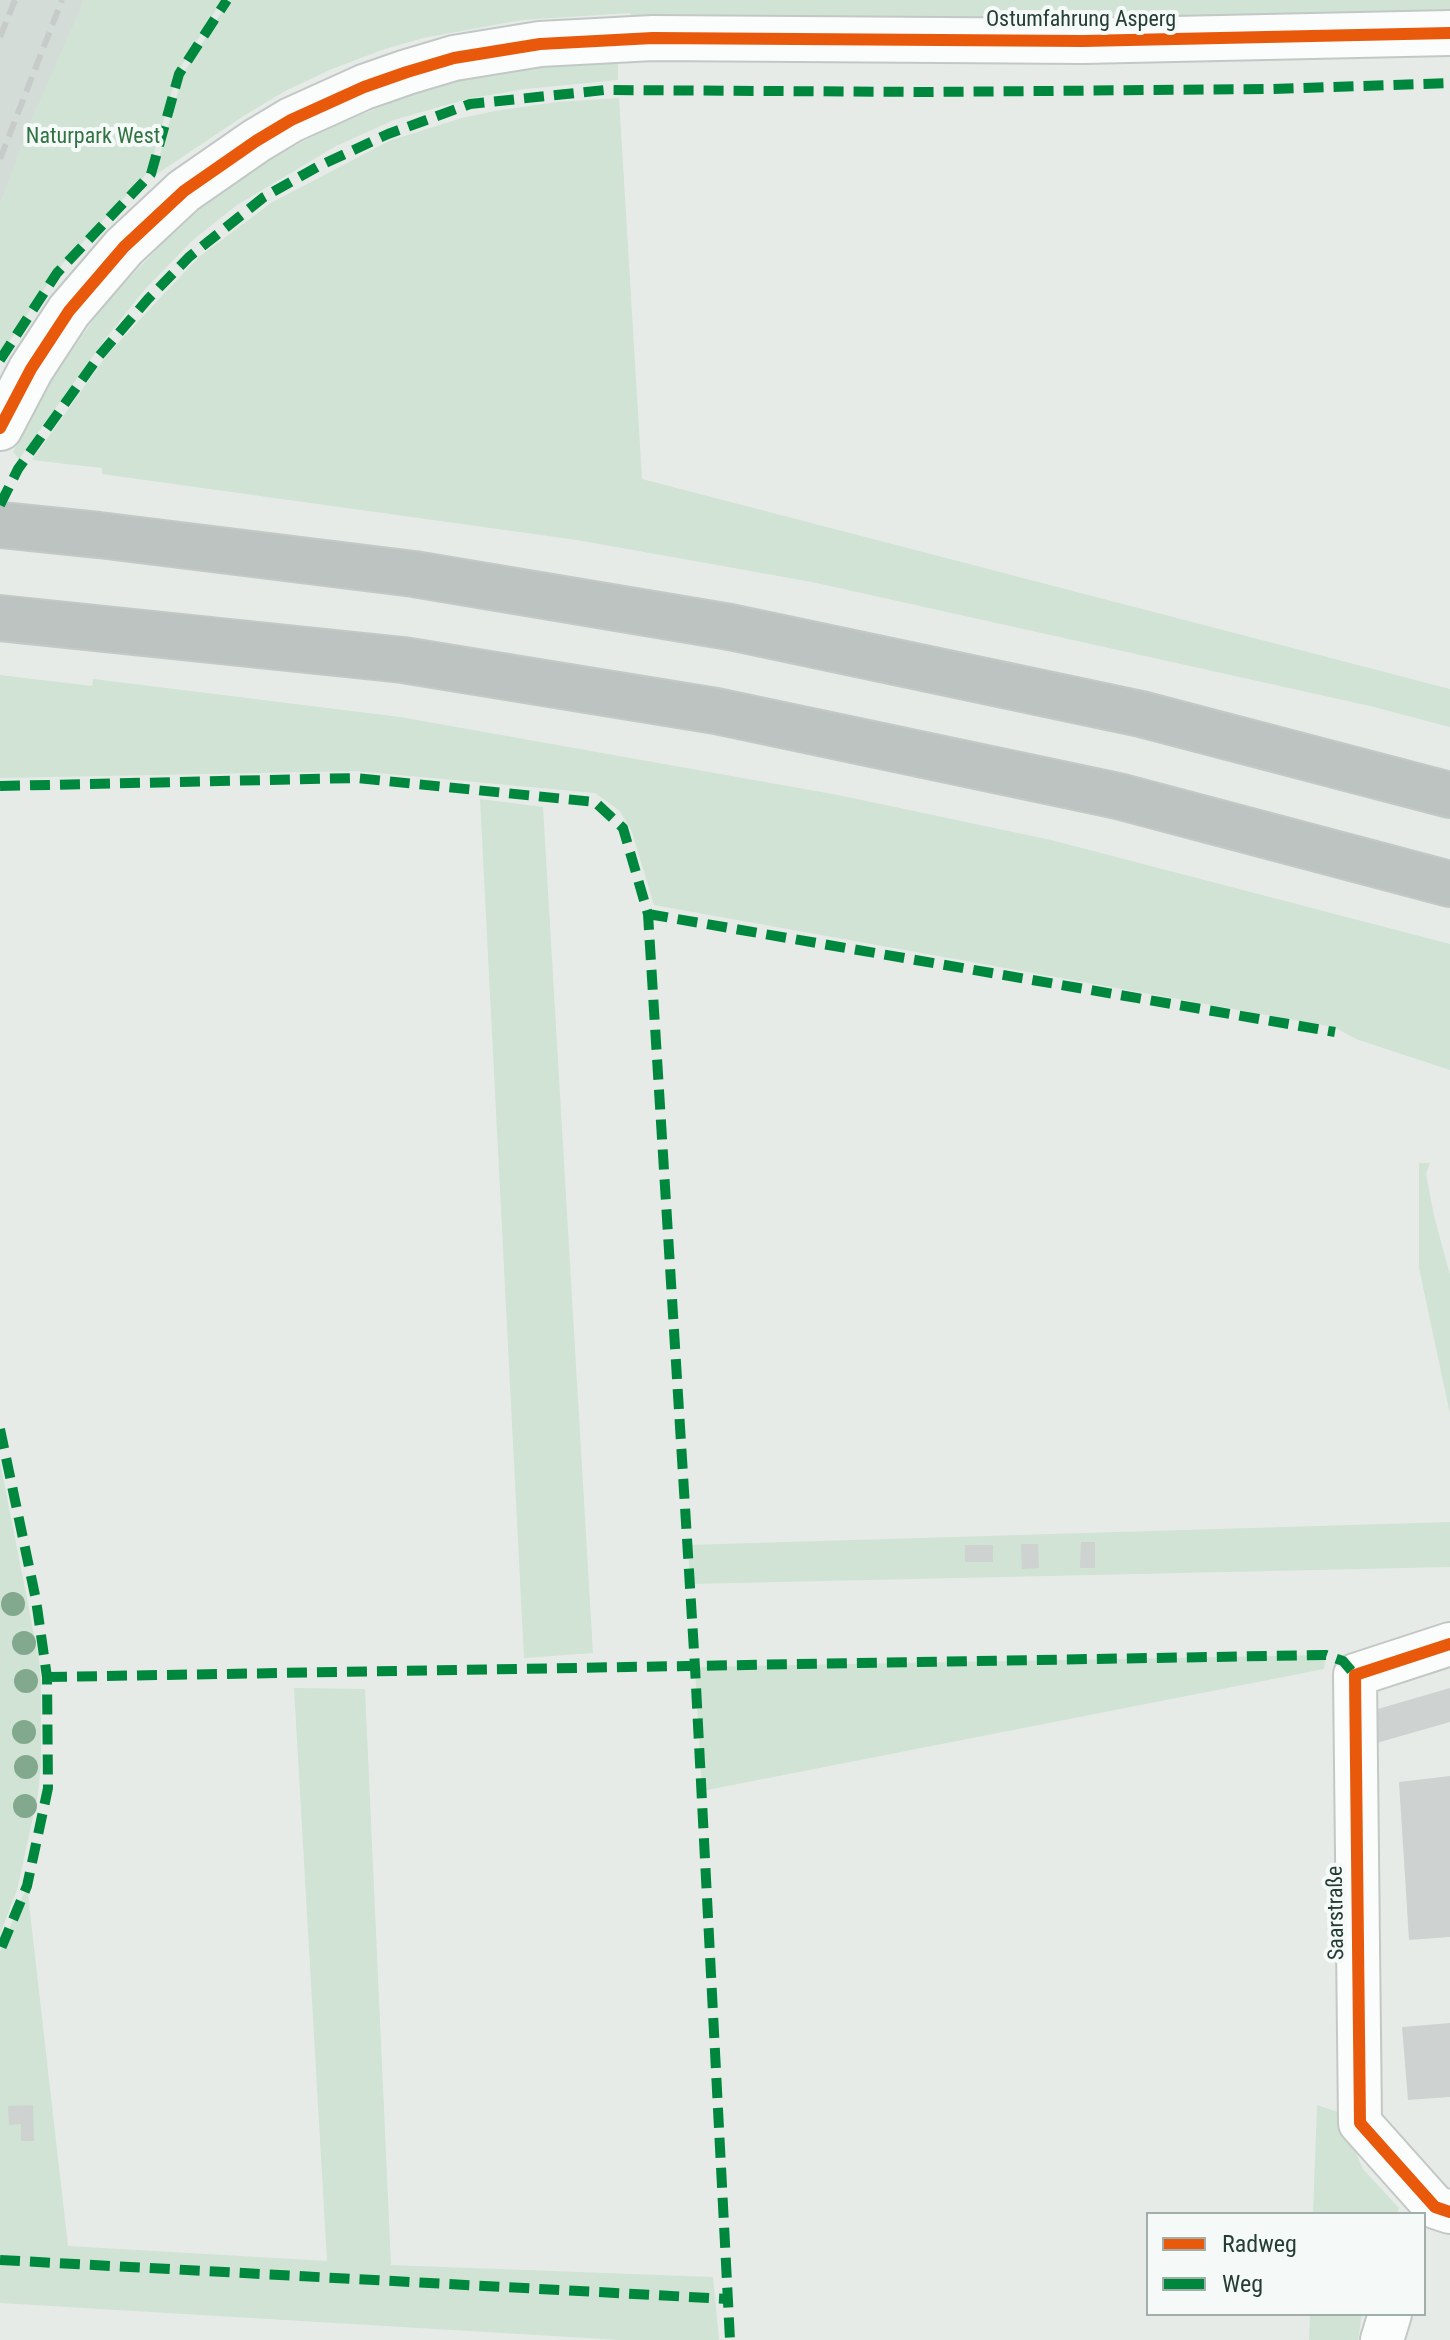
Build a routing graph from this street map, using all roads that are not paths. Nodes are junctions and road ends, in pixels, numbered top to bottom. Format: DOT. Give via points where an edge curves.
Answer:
graph roads {
  1 [pos="1450,33"];
  2 [pos="0,428"];
  3 [pos="0,525"];
  4 [pos="0,618"];
  5 [pos="1450,795"];
  6 [pos="1450,884"];
  7 [pos="1450,1644"];
  8 [pos="1436,2217"];
  9 [pos="1389,2316"];
  10 [pos="1382,2340"];
  1 -- 2 [label="street, Ostumfahrung Asperg" via="1083,41 653,38 540,44 454,58 364,87 291,120 184,191 124,247 69,311"];
  3 -- 5 [label="highway" via="414,574 730,627 1141,714"];
  4 -- 6 [label="highway" via="403,660 716,711 1118,796"];
  7 -- 8 [label="street, Saarstraße" via="1355,1675 1360,2123"];
  9 -- 10 [label="street"];
}
